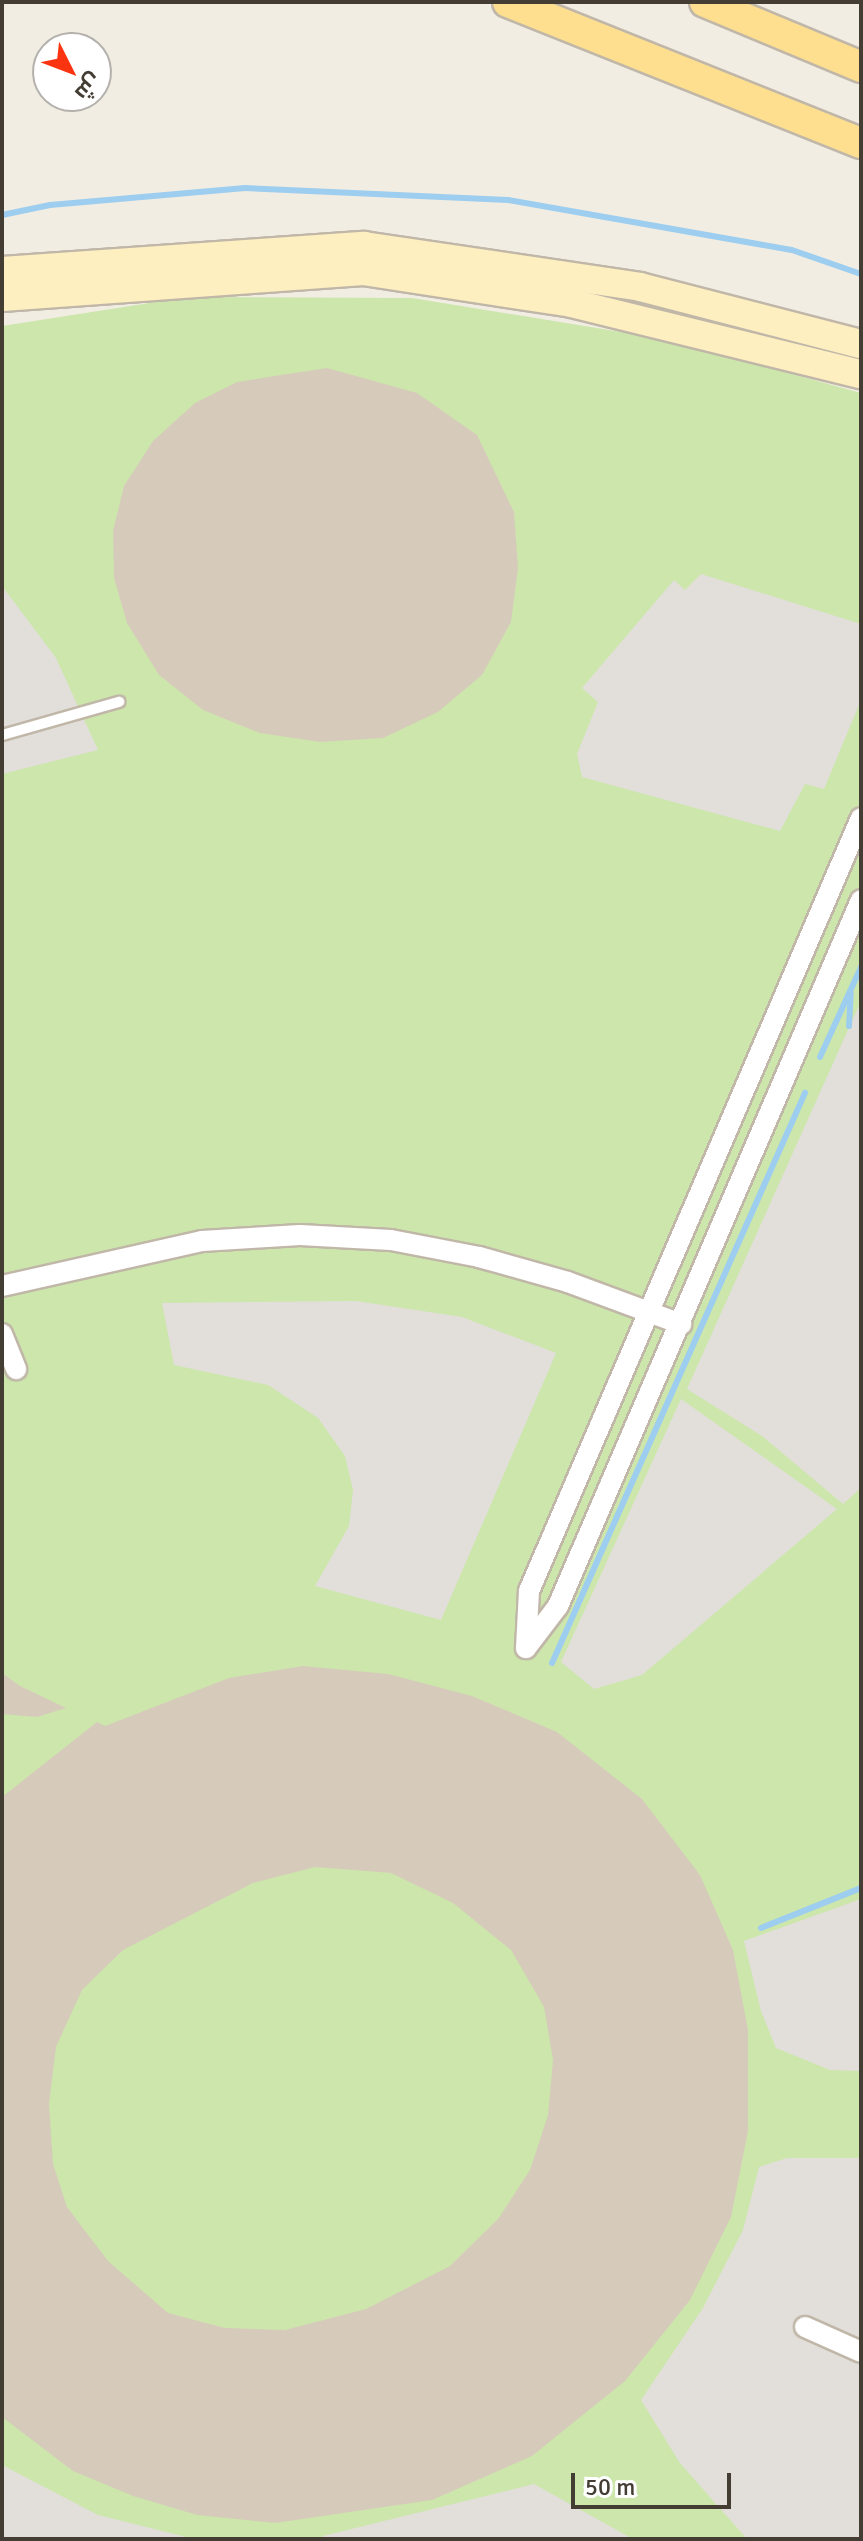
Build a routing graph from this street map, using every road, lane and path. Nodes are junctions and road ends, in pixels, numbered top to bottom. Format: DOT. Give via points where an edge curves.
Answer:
graph roads {
  1 [pos="508,2"];
  2 [pos="705,2"];
  3 [pos="861,67"];
  4 [pos="861,143"];
  5 [pos="2,271"];
  6 [pos="2,297"];
  7 [pos="861,344"];
  8 [pos="861,374"];
  9 [pos="119,702"];
  10 [pos="2,735"];
  11 [pos="861,818"];
  12 [pos="861,900"];
  13 [pos="2,1286"];
  14 [pos="651,1313"];
  15 [pos="681,1324"];
  16 [pos="2,1334"];
  17 [pos="16,1369"];
  18 [pos="805,2327"];
  19 [pos="861,2352"];
  1 -- 4 [label="main road"];
  2 -- 3 [label="main road"];
  5 -- 7 [label="main road" via="364,246 640,287"];
  6 -- 8 [label="main road" via="363,271 571,303"];
  9 -- 10 [label="lane"];
  11 -- 14 [label="street"];
  12 -- 15 [label="street"];
  13 -- 14 [label="street" via="202,1241 300,1235 391,1240 479,1257"];
  14 -- 15 [label="street"];
  14 -- 15 [label="street" via="529,1591 526,1648 558,1606"];
  16 -- 17 [label="street"];
  18 -- 19 [label="street"];
}
